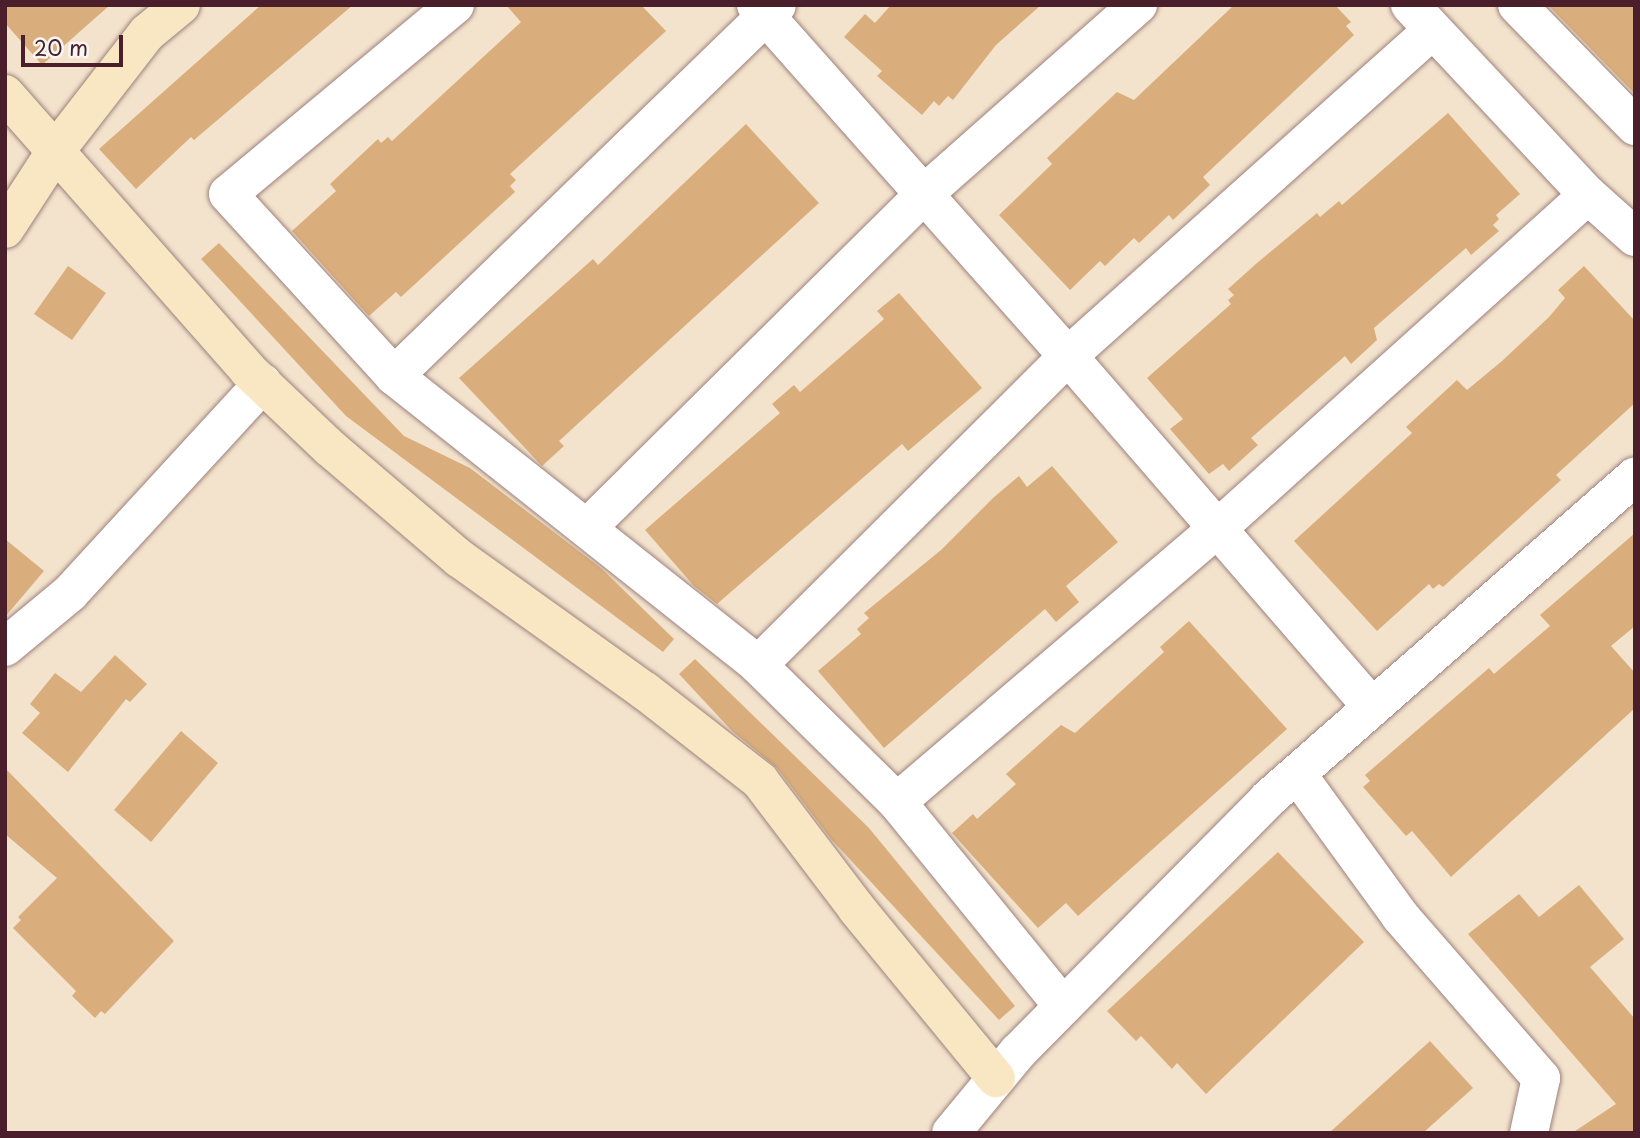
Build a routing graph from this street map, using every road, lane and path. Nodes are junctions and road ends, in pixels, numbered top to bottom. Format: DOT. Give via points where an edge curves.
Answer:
graph roads {
  1 [pos="180,5"];
  2 [pos="455,5"];
  3 [pos="1138,5"];
  4 [pos="1517,5"];
  5 [pos="766,9"];
  6 [pos="1422,17"];
  7 [pos="5,94"];
  8 [pos="1635,126"];
  9 [pos="57,149"];
  10 [pos="924,194"];
  11 [pos="1588,195"];
  12 [pos="5,229"];
  13 [pos="1635,237"];
  14 [pos="1068,356"];
  15 [pos="394,376"];
  16 [pos="263,383"];
  17 [pos="1635,477"];
  18 [pos="588,527"];
  19 [pos="1217,530"];
  20 [pos="5,647"];
  21 [pos="758,665"];
  22 [pos="1372,708"];
  23 [pos="1297,774"];
  24 [pos="897,802"];
  25 [pos="1063,1006"];
  26 [pos="996,1078"];
  27 [pos="951,1133"];
  28 [pos="1529,1133"];
  1 -- 9 [label="main road" via="147,33"];
  2 -- 15 [label="street" via="228,194"];
  3 -- 10 [label="street"];
  4 -- 8 [label="street"];
  5 -- 10 [label="street"];
  5 -- 15 [label="street"];
  6 -- 11 [label="street"];
  6 -- 14 [label="street"];
  7 -- 9 [label="main road"];
  9 -- 12 [label="main road"];
  9 -- 16 [label="main road"];
  10 -- 14 [label="street"];
  10 -- 18 [label="street"];
  11 -- 13 [label="street"];
  11 -- 19 [label="street"];
  14 -- 19 [label="street"];
  14 -- 21 [label="street"];
  15 -- 18 [label="street"];
  16 -- 20 [label="street" via="70,593"];
  16 -- 26 [label="main road" via="459,558 645,691 760,781"];
  17 -- 22 [label="street"];
  18 -- 21 [label="street"];
  19 -- 22 [label="street"];
  19 -- 24 [label="street"];
  21 -- 24 [label="street"];
  22 -- 23 [label="street"];
  23 -- 25 [label="street"];
  23 -- 28 [label="street" via="1400,916 1541,1079"];
  24 -- 25 [label="street"];
  25 -- 26 [label="street"];
  26 -- 27 [label="street"];
}
